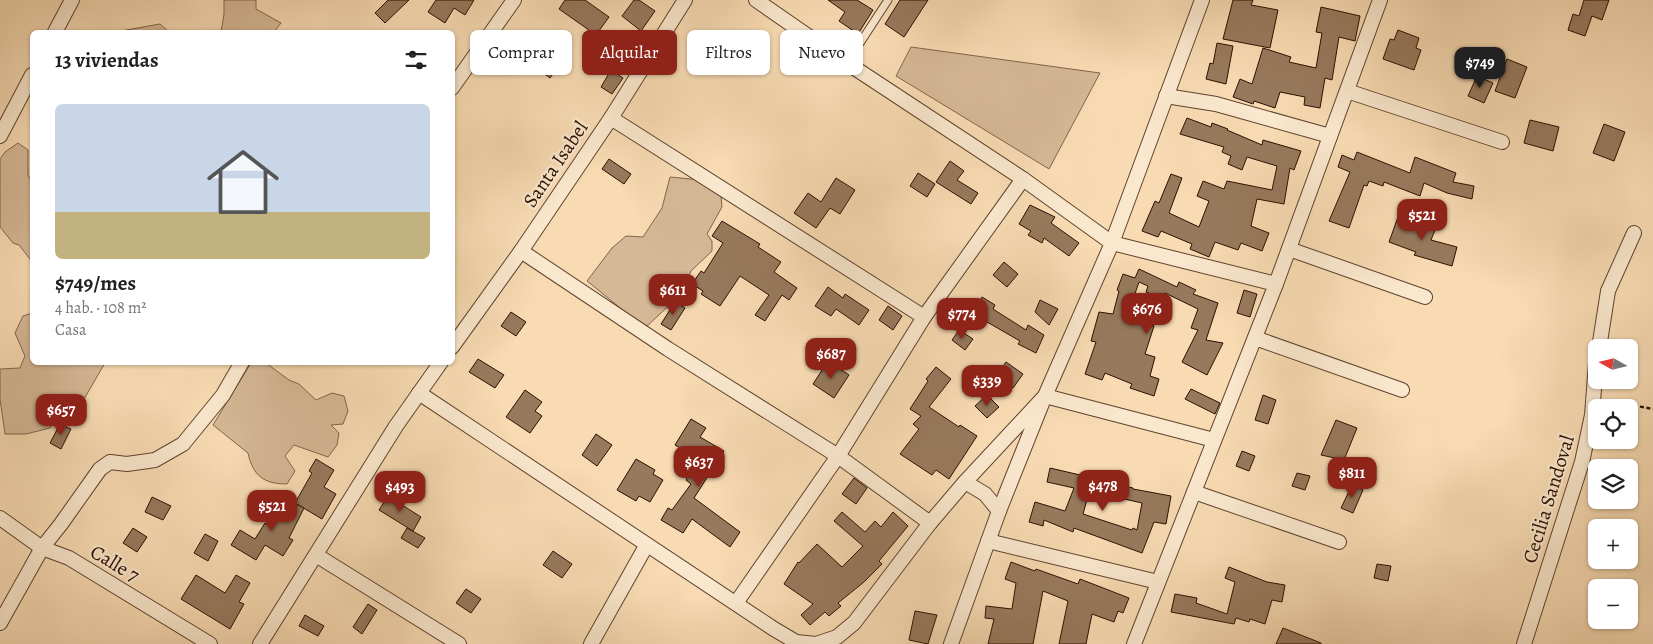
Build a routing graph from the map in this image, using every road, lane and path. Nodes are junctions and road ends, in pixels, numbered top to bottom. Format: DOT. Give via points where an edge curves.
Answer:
graph roads {
  1 [pos="72,0"];
  2 [pos="514,0"];
  3 [pos="756,0"];
  4 [pos="888,0"];
  5 [pos="1202,0"];
  6 [pos="1380,0"];
  7 [pos="680,2"];
  8 [pos="56,30"];
  9 [pos="799,30"];
  10 [pos="863,38"];
  11 [pos="863,73"];
  12 [pos="30,79"];
  13 [pos="455,84"];
  14 [pos="1347,91"];
  15 [pos="1166,96"];
  16 [pos="611,118"];
  17 [pos="0,136"];
  18 [pos="1330,136"];
  19 [pos="1502,142"];
  20 [pos="1024,179"];
  21 [pos="1634,233"];
  22 [pos="1112,243"];
  23 [pos="1289,249"];
  24 [pos="521,251"];
  25 [pos="1276,284"];
  26 [pos="1425,297"];
  27 [pos="924,316"];
  28 [pos="1255,338"];
  29 [pos="1600,339"];
  30 [pos="455,343"];
  31 [pos="240,365"];
  32 [pos="439,365"];
  33 [pos="1594,389"];
  34 [pos="1402,390"];
  35 [pos="419,394"];
  36 [pos="1045,396"];
  37 [pos="1638,406"];
  38 [pos="1653,409"];
  39 [pos="1214,440"];
  40 [pos="838,456"];
  41 [pos="965,482"];
  42 [pos="1194,492"];
  43 [pos="999,511"];
  44 [pos="0,518"];
  45 [pos="930,523"];
  46 [pos="988,541"];
  47 [pos="1339,542"];
  48 [pos="646,546"];
  49 [pos="42,548"];
  50 [pos="316,555"];
  51 [pos="1158,582"];
  52 [pos="736,603"];
  53 [pos="0,623"];
  54 [pos="796,643"];
  55 [pos="210,644"];
  56 [pos="260,644"];
  57 [pos="460,644"];
  58 [pos="591,644"];
  59 [pos="951,644"];
  60 [pos="1134,644"];
  61 [pos="1524,644"];
  1 -- 8 [label="street"];
  2 -- 13 [label="street"];
  3 -- 9 [label="street"];
  4 -- 10 [label="lane"];
  5 -- 15 [label="street"];
  6 -- 14 [label="street"];
  7 -- 16 [label="street, Santa Isabel"];
  11 -- 20 [label="street"];
  12 -- 17 [label="street"];
  14 -- 18 [label="street"];
  14 -- 19 [label="street"];
  15 -- 18 [label="street" via="1216,104"];
  15 -- 22 [label="street"];
  16 -- 24 [label="street, Santa Isabel"];
  16 -- 27 [label="street"];
  18 -- 23 [label="street"];
  20 -- 22 [label="street"];
  20 -- 27 [label="street"];
  21 -- 29 [label="street" via="1608,291"];
  22 -- 25 [label="street"];
  22 -- 36 [label="street"];
  23 -- 25 [label="street"];
  23 -- 26 [label="street"];
  24 -- 30 [label="street, Santa Isabel"];
  24 -- 40 [label="street"];
  25 -- 28 [label="street"];
  27 -- 40 [label="street"];
  28 -- 34 [label="street"];
  28 -- 39 [label="street"];
  31 -- 49 [label="street" via="223,395 183,444 155,460 127,464 110,462 100,469"];
  32 -- 35 [label="street"];
  33 -- 61 [label="street, Cecilia Sandoval" via="1582,462"];
  35 -- 48 [label="street"];
  35 -- 50 [label="street"];
  36 -- 39 [label="street"];
  36 -- 41 [label="street"];
  36 -- 43 [label="street"];
  37 -- 38 [label="path"];
  39 -- 42 [label="street"];
  40 -- 45 [label="street"];
  40 -- 52 [label="street"];
  41 -- 43 [label="street" via="984,494"];
  41 -- 45 [label="street"];
  42 -- 47 [label="street"];
  42 -- 51 [label="street"];
  43 -- 46 [label="street"];
  44 -- 49 [label="street, Calle 7"];
  45 -- 54 [label="street" via="854,623 837,637 816,644"];
  46 -- 51 [label="street"];
  46 -- 59 [label="street"];
  48 -- 52 [label="street"];
  48 -- 58 [label="street"];
  49 -- 53 [label="street"];
  49 -- 55 [label="street, Calle 7" via="68,558"];
  50 -- 56 [label="street"];
  50 -- 57 [label="street"];
  51 -- 60 [label="street"];
  52 -- 54 [label="street"];
}
